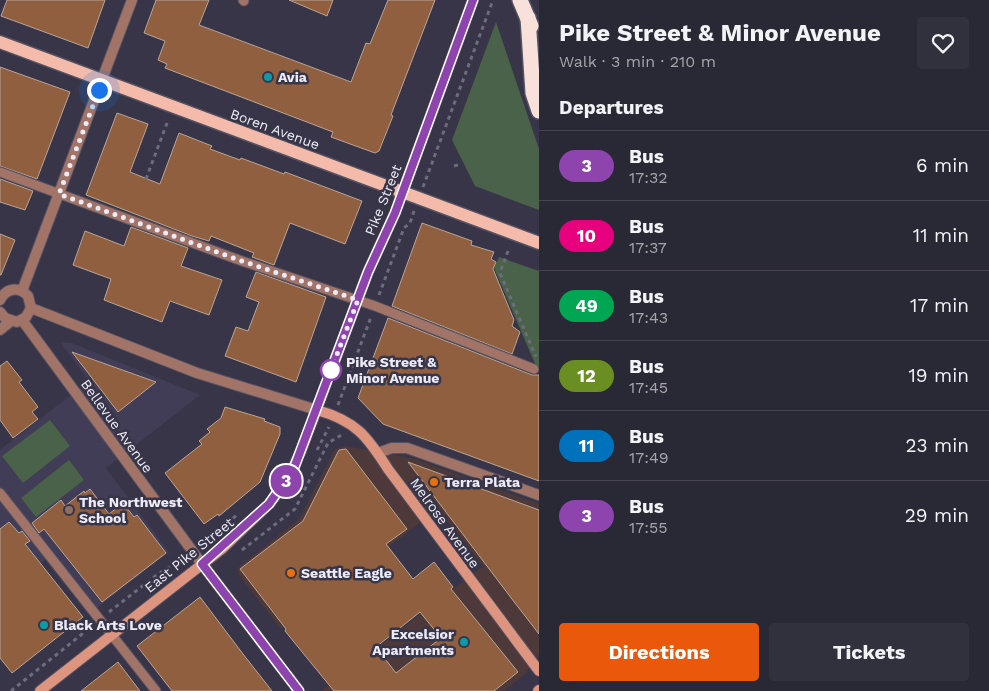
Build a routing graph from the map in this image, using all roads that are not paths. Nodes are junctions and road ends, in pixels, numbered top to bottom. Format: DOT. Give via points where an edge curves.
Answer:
graph roads {
  1 [pos="132,0"];
  2 [pos="473,0"];
  3 [pos="520,0"];
  4 [pos="528,18"];
  5 [pos="0,42"];
  6 [pos="539,44"];
  7 [pos="103,81"];
  8 [pos="539,112"];
  9 [pos="0,172"];
  10 [pos="402,192"];
  11 [pos="59,194"];
  12 [pos="537,242"];
  13 [pos="22,291"];
  14 [pos="0,298"];
  15 [pos="358,300"];
  16 [pos="31,308"];
  17 [pos="0,312"];
  18 [pos="22,320"];
  19 [pos="11,321"];
  20 [pos="0,330"];
  21 [pos="536,367"];
  22 [pos="317,410"];
  23 [pos="378,453"];
  24 [pos="0,493"];
  25 [pos="539,496"];
  26 [pos="202,564"];
  27 [pos="113,634"];
  28 [pos="539,671"];
  29 [pos="40,691"];
  30 [pos="156,691"];
  31 [pos="299,691"];
  1 -- 7 [label="street"];
  2 -- 10 [label="main road, Pike Street"];
  3 -- 4 [label="highway"];
  4 -- 6 [label="highway"];
  4 -- 8 [label="highway" via="533,92"];
  5 -- 7 [label="main road, Boren Avenue"];
  7 -- 10 [label="main road, Boren Avenue"];
  7 -- 11 [label="street"];
  9 -- 11 [label="lane"];
  10 -- 12 [label="main road, Boren Avenue"];
  10 -- 15 [label="main road, Pike Street"];
  11 -- 13 [label="street"];
  11 -- 15 [label="lane"];
  13 -- 14 [label="street" via="8,291"];
  13 -- 16 [label="street" via="30,300"];
  15 -- 21 [label="lane"];
  15 -- 22 [label="main road, Pike Street"];
  16 -- 18 [label="street"];
  16 -- 22 [label="street" via="191,370"];
  17 -- 19 [label="street"];
  18 -- 19 [label="street"];
  18 -- 26 [label="street, Bellevue Avenue"];
  19 -- 20 [label="street"];
  22 -- 23 [label="main road, Melrose Avenue" via="348,422 369,440"];
  22 -- 26 [label="main road, East Pike Street" via="298,460 277,495"];
  23 -- 25 [label="street" via="392,448 407,448"];
  23 -- 28 [label="main road, Melrose Avenue"];
  24 -- 27 [label="lane"];
  26 -- 27 [label="main road, East Pike Street"];
  26 -- 31 [label="main road, Bellevue Avenue"];
  27 -- 29 [label="main road, East Pike Street"];
  27 -- 30 [label="lane"];
}
